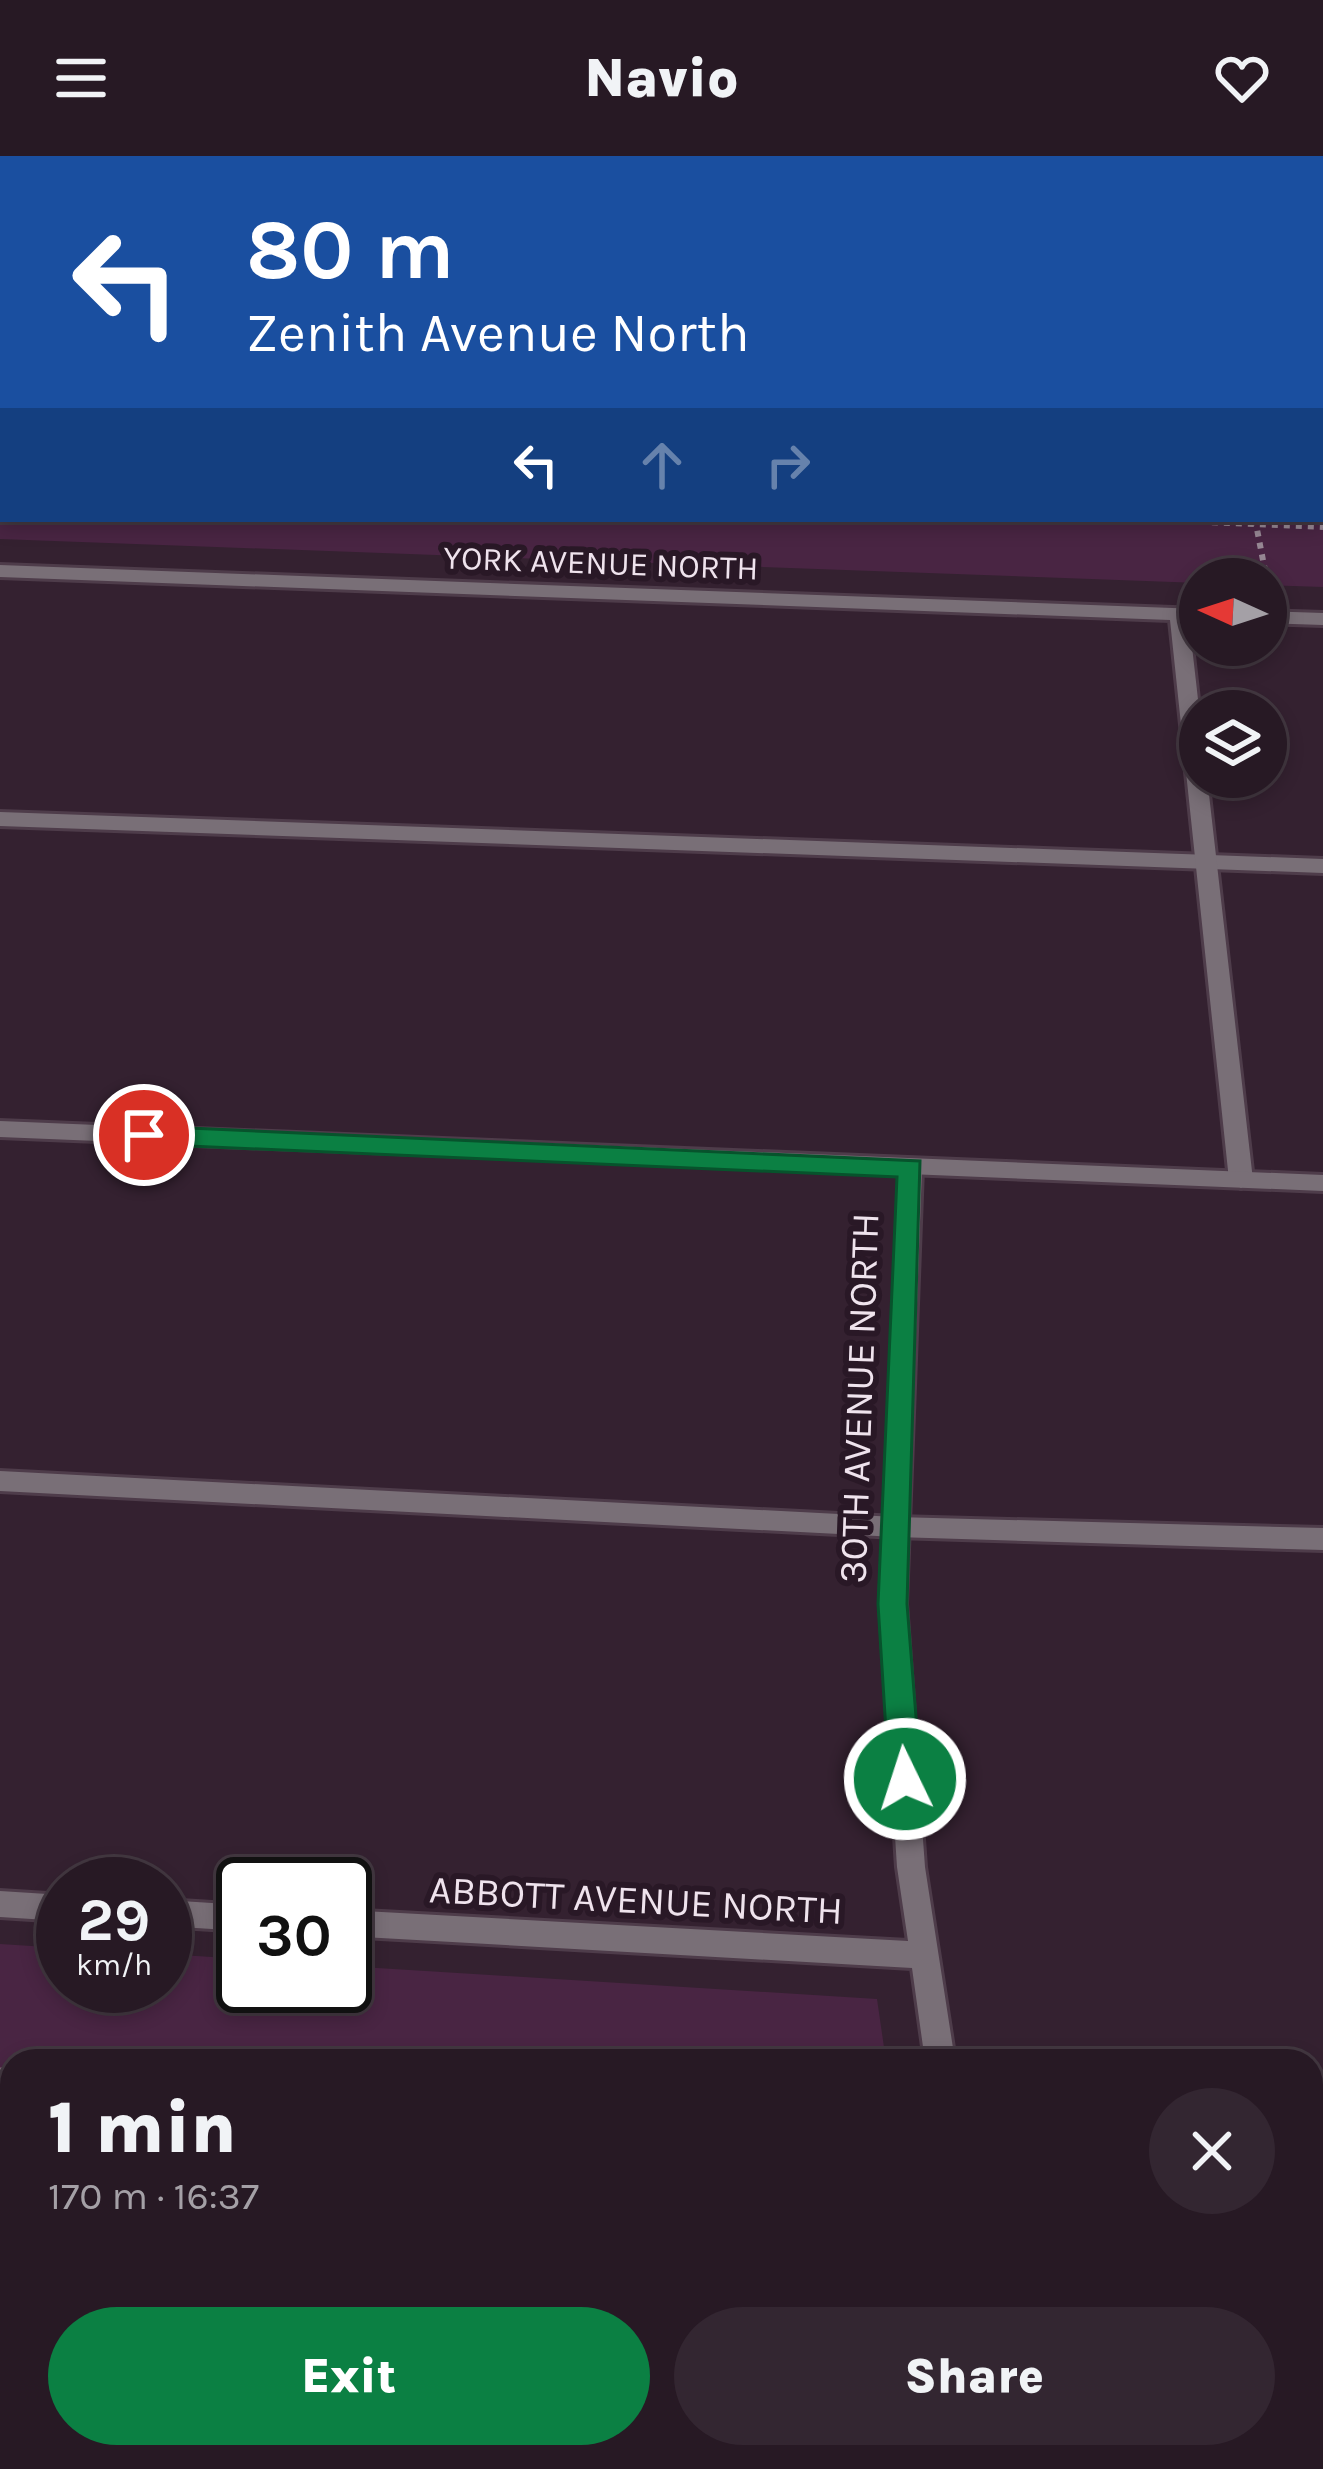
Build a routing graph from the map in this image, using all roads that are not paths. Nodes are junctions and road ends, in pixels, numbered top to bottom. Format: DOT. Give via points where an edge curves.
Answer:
graph roads {
  1 [pos="0,571"];
  2 [pos="1179,615"];
  3 [pos="1287,618"];
  4 [pos="1323,619"];
  5 [pos="1194,666"];
  6 [pos="0,819"];
  7 [pos="1207,862"];
  8 [pos="1323,866"];
  9 [pos="0,1129"];
  10 [pos="911,1168"];
  11 [pos="1241,1180"];
  12 [pos="1323,1183"];
  13 [pos="0,1481"];
  14 [pos="896,1527"];
  15 [pos="1323,1539"];
  16 [pos="0,1904"];
  17 [pos="36,1906"];
  18 [pos="372,1924"];
  19 [pos="923,1955"];
  20 [pos="938,2049"];
  1 -- 2 [label="street, YORK AVENUE NORTH"];
  3 -- 4 [label="street"];
  5 -- 7 [label="street"];
  6 -- 7 [label="street"];
  7 -- 8 [label="street"];
  7 -- 11 [label="street"];
  9 -- 10 [label="street"];
  10 -- 11 [label="street"];
  10 -- 14 [label="street, 30TH AVENUE NORTH"];
  11 -- 12 [label="street"];
  13 -- 14 [label="street"];
  14 -- 15 [label="street"];
  14 -- 19 [label="street, 30TH AVENUE NORTH" via="892,1604"];
  16 -- 17 [label="street"];
  18 -- 19 [label="street, ABBOTT AVENUE NORTH"];
  19 -- 20 [label="street, 30TH AVENUE NORTH"];
}
